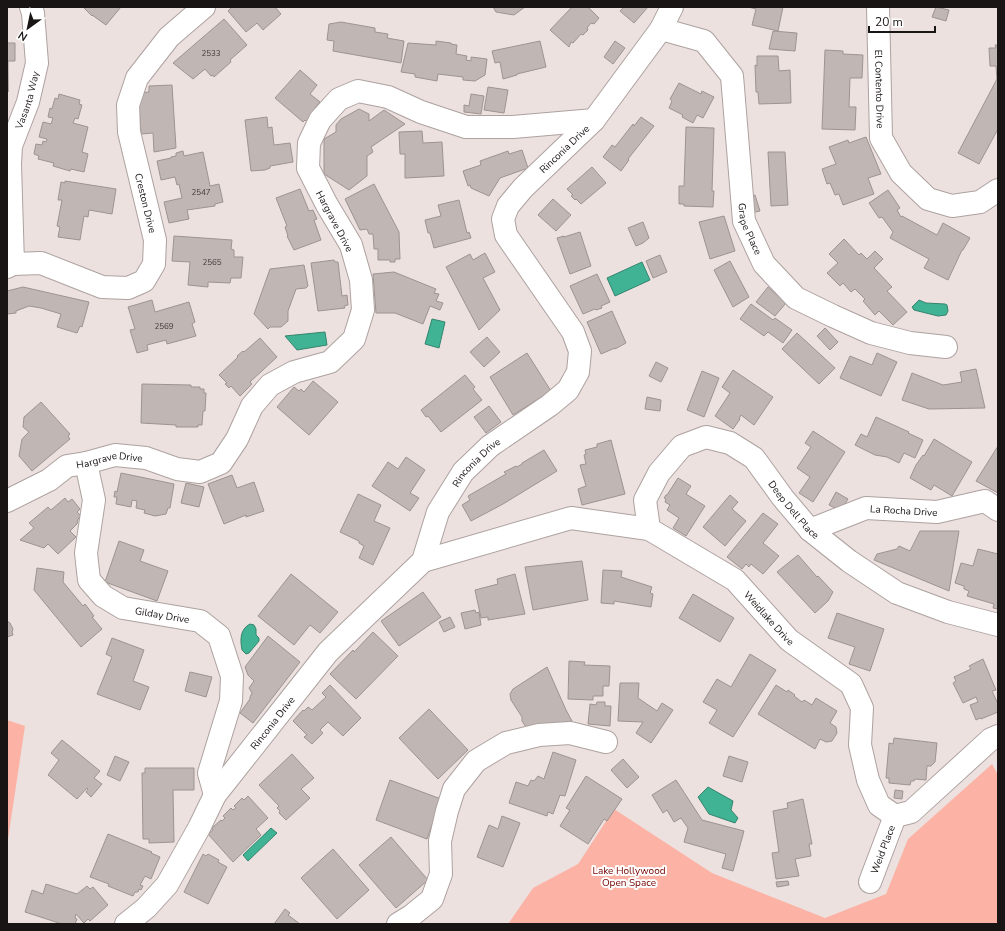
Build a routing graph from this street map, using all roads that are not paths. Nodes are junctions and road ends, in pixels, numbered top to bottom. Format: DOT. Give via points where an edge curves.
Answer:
graph roads {
  1 [pos="32,7"];
  2 [pos="204,7"];
  3 [pos="672,7"];
  4 [pos="878,7"];
  5 [pos="661,29"];
  6 [pos="594,120"];
  7 [pos="998,190"];
  8 [pos="10,265"];
  9 [pos="946,347"];
  10 [pos="86,463"];
  11 [pos="7,500"];
  12 [pos="998,510"];
  13 [pos="649,529"];
  14 [pos="810,530"];
  15 [pos="423,561"];
  16 [pos="998,625"];
  17 [pos="998,736"];
  18 [pos="606,742"];
  19 [pos="215,795"];
  20 [pos="895,816"];
  21 [pos="870,882"];
  22 [pos="126,924"];
  23 [pos="398,924"];
  1 -- 8 [label="street, Vasanta Way" via="37,63 28,102 11,146"];
  2 -- 8 [label="street, Creston Drive" via="169,37 137,78 128,105 129,132 155,240 154,264 144,281 128,288 102,287 41,263"];
  3 -- 5 [label="street, Rinconia Drive"];
  4 -- 7 [label="street, El Contento Drive" via="881,138 901,173 928,199 952,206 980,202"];
  5 -- 6 [label="street, Rinconia Drive"];
  5 -- 9 [label="street, Grape Place" via="704,41 732,76 744,221 764,264 796,298 833,316 871,333 910,343"];
  6 -- 10 [label="street, Hargrave Drive" via="513,127 466,127 421,112 388,97 358,91 339,99 320,120 309,144 308,168 351,245 361,280 363,310 354,339 330,362 294,372 270,384 252,406 237,439 221,463 200,472 177,470 146,458 115,455"];
  6 -- 15 [label="street, Rinconia Drive" via="523,188 508,206 503,219 506,235 573,332 580,351 578,372 568,390 490,446 463,472 438,512"];
  10 -- 11 [label="street, Hargrave Drive" via="68,466 49,480"];
  10 -- 19 [label="street, Gilday Drive" via="94,500 86,553 89,580 103,596 123,608 200,621 219,636 232,676 231,701 209,773"];
  12 -- 14 [label="street, La Rocha Drive" via="985,501 937,512 866,508"];
  13 -- 14 [label="street, Deep Dell Place" via="644,500 659,473 682,446 706,437 730,443 754,458"];
  13 -- 15 [label="street, Weidlake Drive" via="571,518"];
  13 -- 20 [label="street, Weidlake Drive" via="735,580 789,640 851,684 862,708 860,745 868,780 879,805"];
  14 -- 16 [label="street, Deep Dell Place" via="849,561 897,593 948,612"];
  15 -- 19 [label="street, Rinconia Drive" via="328,652"];
  17 -- 20 [label="street" via="991,739 912,812"];
  18 -- 23 [label="street" via="570,733 539,735 506,743 476,761 454,789 446,811 440,841 441,874 432,899"];
  19 -- 22 [label="street, Rinconia Drive" via="167,885 146,908"];
  20 -- 21 [label="street, Weid Place"];
}
